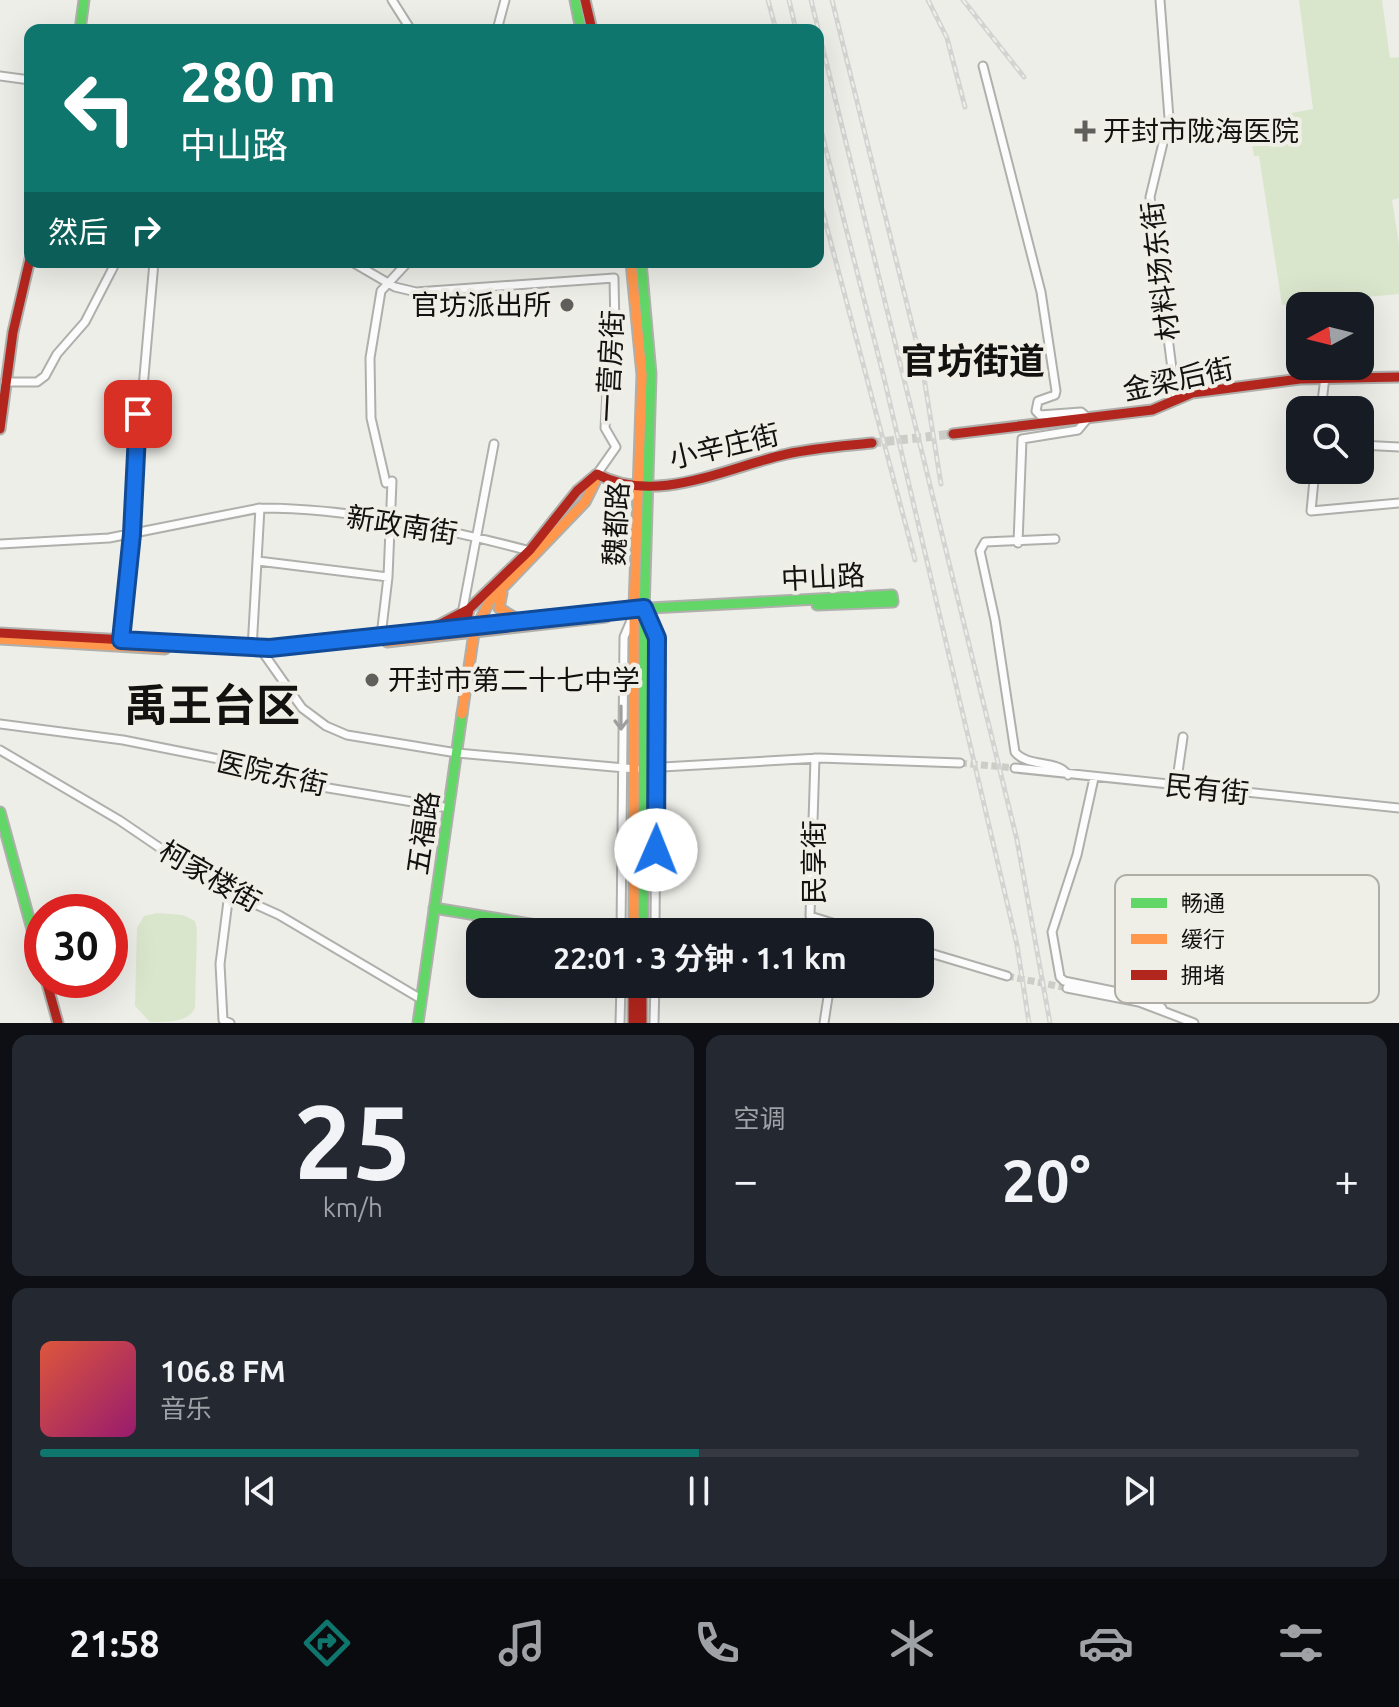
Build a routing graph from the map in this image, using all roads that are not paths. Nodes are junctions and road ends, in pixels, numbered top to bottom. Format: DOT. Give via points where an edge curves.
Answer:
graph roads {
  1 [pos="84,0"];
  2 [pos="392,0"];
  3 [pos="505,0"];
  4 [pos="575,0"];
  5 [pos="585,0"];
  6 [pos="1160,0"];
  7 [pos="81,24"];
  8 [pos="407,24"];
  9 [pos="499,24"];
  10 [pos="580,24"];
  11 [pos="591,24"];
  12 [pos="983,66"];
  13 [pos="0,76"];
  14 [pos="24,79"];
  15 [pos="28,268"];
  16 [pos="113,268"];
  17 [pos="153,268"];
  18 [pos="362,268"];
  19 [pos="403,268"];
  20 [pos="632,268"];
  21 [pos="642,268"];
  22 [pos="389,284"];
  23 [pos="1374,377"];
  24 [pos="1399,377"];
  25 [pos="1300,380"];
  26 [pos="5,382"];
  27 [pos="1176,400"];
  28 [pos="1088,418"];
  29 [pos="0,429"];
  30 [pos="953,434"];
  31 [pos="872,443"];
  32 [pos="494,444"];
  33 [pos="1374,446"];
  34 [pos="1399,447"];
  35 [pos="595,477"];
  36 [pos="1314,484"];
  37 [pos="644,486"];
  38 [pos="1399,503"];
  39 [pos="261,508"];
  40 [pos="391,522"];
  41 [pos="132,534"];
  42 [pos="476,538"];
  43 [pos="1055,539"];
  44 [pos="1018,543"];
  45 [pos="0,544"];
  46 [pos="535,552"];
  47 [pos="258,561"];
  48 [pos="388,577"];
  49 [pos="502,592"];
  50 [pos="639,611"];
  51 [pos="466,612"];
  52 [pos="520,620"];
  53 [pos="470,629"];
  54 [pos="0,633"];
  55 [pos="413,633"];
  56 [pos="381,636"];
  57 [pos="0,639"];
  58 [pos="121,640"];
  59 [pos="252,649"];
  60 [pos="264,654"];
  61 [pos="0,724"];
  62 [pos="1183,737"];
  63 [pos="0,750"];
  64 [pos="457,753"];
  65 [pos="815,758"];
  66 [pos="960,763"];
  67 [pos="621,768"];
  68 [pos="657,768"];
  69 [pos="1015,768"];
  70 [pos="640,769"];
  71 [pos="1068,775"];
  72 [pos="1094,778"];
  73 [pos="1176,786"];
  74 [pos="449,808"];
  75 [pos="1399,808"];
  76 [pos="0,812"];
  77 [pos="229,893"];
  78 [pos="24,900"];
  79 [pos="434,908"];
  80 [pos="494,918"];
  81 [pos="621,918"];
  82 [pos="635,918"];
  83 [pos="643,918"];
  84 [pos="655,918"];
  85 [pos="815,918"];
  86 [pos="934,954"];
  87 [pos="1007,976"];
  88 [pos="1067,988"];
  89 [pos="1115,991"];
  90 [pos="51,998"];
  91 [pos="621,998"];
  92 [pos="633,998"];
  93 [pos="642,998"];
  94 [pos="655,998"];
  95 [pos="828,998"];
  96 [pos="1115,998"];
  97 [pos="421,999"];
  98 [pos="1138,1003"];
  99 [pos="1156,1003"];
  100 [pos="1162,1008"];
  101 [pos="58,1023"];
  102 [pos="230,1023"];
  103 [pos="418,1023"];
  104 [pos="620,1023"];
  105 [pos="633,1023"];
  106 [pos="642,1023"];
  107 [pos="654,1023"];
  108 [pos="824,1023"];
  109 [pos="1194,1023"];
  1 -- 7 [label="main road"];
  2 -- 8 [label="street"];
  3 -- 9 [label="street"];
  4 -- 10 [label="main road"];
  5 -- 11 [label="main road"];
  6 -- 27 [label="street, 材料场东街" via="1169,118 1150,197"];
  12 -- 28 [label="street" via="1041,292 1056,391 1038,401 1036,411 1081,412"];
  13 -- 14 [label="street"];
  15 -- 26 [label="main road"];
  16 -- 26 [label="street" via="85,322 45,376 37,382"];
  17 -- 41 [label="street"];
  18 -- 22 [label="street, 一营房街"];
  19 -- 22 [label="street"];
  20 -- 37 [label="main road, 魏都路" via="642,375"];
  21 -- 37 [label="main road, 魏都路" via="651,374"];
  22 -- 35 [label="street, 一营房街" via="433,292 614,278 615,329 610,335 605,428 616,447"];
  22 -- 40 [label="street" via="381,291 377,308 369,396 389,482"];
  23 -- 24 [label="main road, 金梁后街"];
  25 -- 27 [label="main road, 金梁后街" via="1192,393"];
  26 -- 29 [label="main road"];
  27 -- 28 [label="main road, 金梁后街" via="1152,410"];
  28 -- 30 [label="main road"];
  28 -- 44 [label="street" via="1078,430 1022,439"];
  31 -- 37 [label="main road, 小辛庄街" via="782,454"];
  32 -- 42 [label="street"];
  33 -- 34 [label="street"];
  35 -- 37 [label="main road, 小辛庄街" via="608,484"];
  35 -- 46 [label="main road" via="585,502"];
  36 -- 38 [label="street" via="1311,511"];
  37 -- 50 [label="main road, 魏都路"];
  39 -- 40 [label="street, 新政南街"];
  39 -- 41 [label="street, 新政南街"];
  39 -- 47 [label="street"];
  40 -- 42 [label="street, 新政南街"];
  40 -- 48 [label="street"];
  41 -- 45 [label="street, 新政南街"];
  41 -- 58 [label="street"];
  42 -- 46 [label="street, 新政南街"];
  42 -- 51 [label="street"];
  43 -- 44 [label="street"];
  44 -- 71 [label="street" via="985,542 980,551 1015,752"];
  46 -- 49 [label="main road"];
  46 -- 51 [label="main road"];
  47 -- 48 [label="street"];
  47 -- 59 [label="street"];
  48 -- 56 [label="street"];
  49 -- 52 [label="main road" via="502,613"];
  49 -- 53 [label="main road"];
  50 -- 50 [label="main road, 中山路" via="893,602 892,595"];
  50 -- 52 [label="main road, 中山路"];
  50 -- 53 [label="main road, 中山路"];
  50 -- 67 [label="street, one-way" via="624,637"];
  50 -- 68 [label="street" via="657,638"];
  50 -- 70 [label="main road, 魏都路"];
  51 -- 53 [label="main road, 五福路"];
  51 -- 55 [label="main road"];
  52 -- 53 [label="main road, 中山路"];
  53 -- 55 [label="main road, 中山路"];
  53 -- 60 [label="main road, 中山路"];
  53 -- 64 [label="main road, 五福路"];
  54 -- 58 [label="main road, 中山路"];
  55 -- 56 [label="main road, 中山路"];
  56 -- 59 [label="main road, 中山路"];
  57 -- 60 [label="main road, 中山路"];
  58 -- 59 [label="main road, 中山路"];
  60 -- 64 [label="street" via="302,708 326,726 367,740"];
  61 -- 74 [label="street, 医院东街" via="153,746 299,775 310,785"];
  62 -- 73 [label="street"];
  63 -- 77 [label="street, 柯家楼街"];
  64 -- 67 [label="street"];
  64 -- 74 [label="main road, 五福路"];
  65 -- 66 [label="street"];
  65 -- 68 [label="street"];
  65 -- 85 [label="street, 民享街" via="810,916"];
  67 -- 70 [label="street"];
  67 -- 81 [label="street"];
  68 -- 70 [label="street"];
  68 -- 84 [label="street"];
  69 -- 71 [label="street, 民有街"];
  70 -- 82 [label="main road, 魏都路"];
  70 -- 83 [label="main road, 魏都路"];
  71 -- 72 [label="street, 民有街"];
  72 -- 73 [label="street, 民有街"];
  72 -- 89 [label="street" via="1052,932 1064,981"];
  73 -- 75 [label="street, 民有街"];
  74 -- 79 [label="main road, 五福路"];
  76 -- 78 [label="main road"];
  77 -- 97 [label="street, 柯家楼街" via="279,915"];
  77 -- 102 [label="street" via="220,970 223,1020"];
  79 -- 80 [label="main road"];
  79 -- 97 [label="main road, 五福路"];
  86 -- 87 [label="street"];
  88 -- 96 [label="street"];
  90 -- 101 [label="main road"];
  91 -- 104 [label="street"];
  92 -- 105 [label="main road"];
  93 -- 106 [label="main road"];
  94 -- 107 [label="street"];
  95 -- 108 [label="street"];
  97 -- 103 [label="main road, 五福路"];
  98 -- 100 [label="street"];
  99 -- 100 [label="street"];
  100 -- 109 [label="street"];
}
